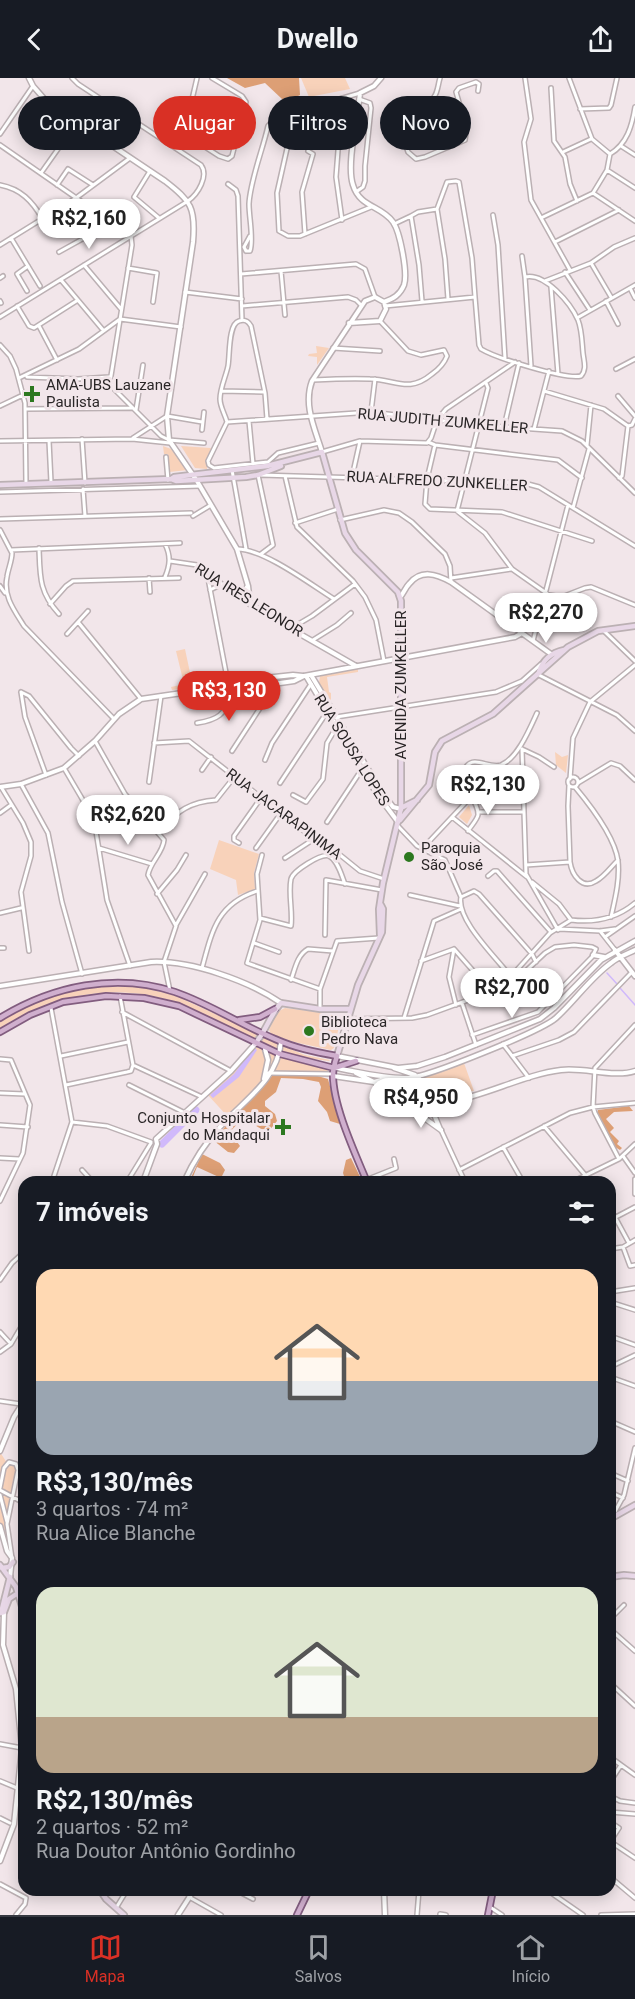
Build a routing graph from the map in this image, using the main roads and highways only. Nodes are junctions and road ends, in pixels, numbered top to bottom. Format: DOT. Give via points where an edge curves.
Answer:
graph roads {
  1 [pos="288,462"];
  2 [pos="170,480"];
  3 [pos="0,485"];
  4 [pos="635,626"];
  5 [pos="558,653"];
  6 [pos="543,664"];
  7 [pos="419,798"];
  8 [pos="402,808"];
  9 [pos="399,823"];
  10 [pos="276,1009"];
  11 [pos="349,1009"];
  12 [pos="337,1011"];
  13 [pos="1,1016"];
  14 [pos="346,1019"];
  15 [pos="235,1020"];
  16 [pos="0,1032"];
  17 [pos="264,1034"];
  18 [pos="255,1044"];
  19 [pos="265,1048"];
  20 [pos="337,1056"];
  21 [pos="356,1061"];
  22 [pos="334,1066"];
  23 [pos="365,1176"];
  24 [pos="632,1507"];
  25 [pos="616,1516"];
  26 [pos="13,1560"];
  27 [pos="1,1566"];
  28 [pos="616,1576"];
  29 [pos="635,1576"];
  30 [pos="10,1577"];
  31 [pos="18,1591"];
  32 [pos="18,1597"];
  33 [pos="2,1603"];
  34 [pos="1,1613"];
  35 [pos="105,1896"];
  36 [pos="306,1896"];
  37 [pos="492,1896"];
  38 [pos="124,1915"];
  39 [pos="297,1915"];
  40 [pos="488,1915"];
  1 -- 2 [label="main road"];
  1 -- 2 [label="main road" via="258,475 198,483"];
  1 -- 8 [label="main road, AVENIDA ZUMKELLER" via="322,452 340,520 350,542 400,597"];
  2 -- 3 [label="main road"];
  4 -- 5 [label="main road" via="603,630"];
  5 -- 6 [label="main road"];
  5 -- 6 [label="main road" via="551,654"];
  6 -- 7 [label="main road" via="538,674 487,718 440,743 430,783"];
  7 -- 8 [label="main road"];
  7 -- 9 [label="main road"];
  8 -- 9 [label="main road, AVENIDA ZUMKELLER"];
  9 -- 11 [label="main road, AVENIDA ZUMKELLER" via="382,890 382,932"];
  10 -- 12 [label="main road" via="281,1003"];
  10 -- 15 [label="main road" via="253,1019"];
  10 -- 17 [label="main road"];
  11 -- 12 [label="main road"];
  11 -- 14 [label="main road, AVENIDA ZUMKELLER"];
  12 -- 14 [label="main road"];
  13 -- 15 [label="main road" via="34,999 82,986 130,983 170,991"];
  14 -- 20 [label="main road, AVENIDA ZUMKELLER"];
  15 -- 17 [label="main road"];
  16 -- 18 [label="main road" via="74,999 120,996 179,1006"];
  17 -- 18 [label="main road"];
  17 -- 19 [label="main road"];
  17 -- 20 [label="main road" via="307,1051"];
  18 -- 19 [label="main road"];
  19 -- 22 [label="main road"];
  20 -- 22 [label="main road"];
  21 -- 22 [label="main road"];
  22 -- 23 [label="main road" via="337,1099"];
  24 -- 25 [label="main road"];
  26 -- 27 [label="main road" via="9,1567"];
  27 -- 30 [label="main road"];
  28 -- 29 [label="main road"];
  30 -- 31 [label="main road"];
  30 -- 33 [label="main road"];
  32 -- 34 [label="main road" via="9,1599"];
  33 -- 34 [label="main road"];
  35 -- 38 [label="main road"];
  36 -- 39 [label="main road"];
  37 -- 40 [label="main road"];
}
